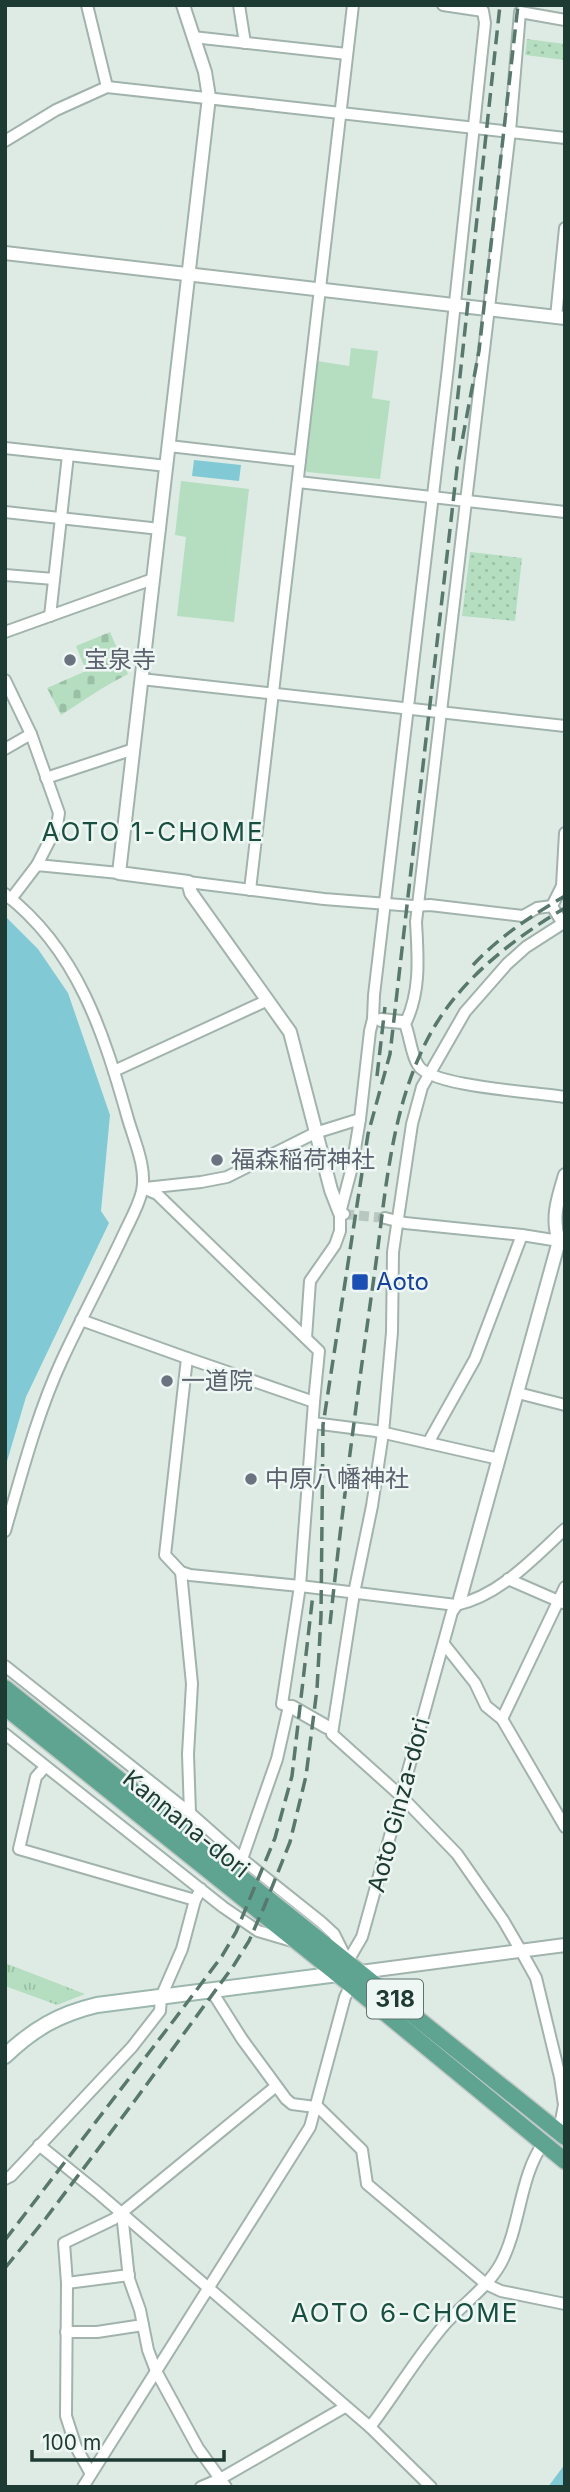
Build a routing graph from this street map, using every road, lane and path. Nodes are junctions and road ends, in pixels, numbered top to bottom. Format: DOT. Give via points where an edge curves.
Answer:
graph roads {
  1 [pos="87,5"];
  2 [pos="183,5"];
  3 [pos="239,5"];
  4 [pos="353,5"];
  5 [pos="443,5"];
  6 [pos="524,10"];
  7 [pos="565,20"];
  8 [pos="192,37"];
  9 [pos="245,43"];
  10 [pos="347,54"];
  11 [pos="107,87"];
  12 [pos="209,97"];
  13 [pos="341,112"];
  14 [pos="474,127"];
  15 [pos="510,131"];
  16 [pos="565,138"];
  17 [pos="5,141"];
  18 [pos="565,228"];
  19 [pos="5,253"];
  20 [pos="188,275"];
  21 [pos="320,290"];
  22 [pos="455,305"];
  23 [pos="488,309"];
  24 [pos="560,317"];
  25 [pos="169,446"];
  26 [pos="5,448"];
  27 [pos="68,455"];
  28 [pos="300,461"];
  29 [pos="167,466"];
  30 [pos="298,482"];
  31 [pos="431,497"];
  32 [pos="467,501"];
  33 [pos="5,512"];
  34 [pos="565,512"];
  35 [pos="61,519"];
  36 [pos="160,529"];
  37 [pos="5,575"];
  38 [pos="54,579"];
  39 [pos="153,579"];
  40 [pos="50,616"];
  41 [pos="5,632"];
  42 [pos="141,679"];
  43 [pos="5,680"];
  44 [pos="272,692"];
  45 [pos="407,708"];
  46 [pos="442,712"];
  47 [pos="565,726"];
  48 [pos="31,734"];
  49 [pos="134,748"];
  50 [pos="5,749"];
  51 [pos="46,778"];
  52 [pos="565,833"];
  53 [pos="37,865"];
  54 [pos="119,873"];
  55 [pos="188,882"];
  56 [pos="250,890"];
  57 [pos="8,897"];
  58 [pos="385,904"];
  59 [pos="418,906"];
  60 [pos="552,906"];
  61 [pos="564,923"];
  62 [pos="268,1000"];
  63 [pos="377,1020"];
  64 [pos="404,1023"];
  65 [pos="114,1070"];
  66 [pos="429,1075"];
  67 [pos="565,1097"];
  68 [pos="360,1119"];
  69 [pos="315,1133"];
  70 [pos="565,1175"];
  71 [pos="143,1188"];
  72 [pos="342,1213"];
  73 [pos="391,1220"];
  74 [pos="522,1235"];
  75 [pos="562,1241"];
  76 [pos="81,1320"];
  77 [pos="306,1338"];
  78 [pos="187,1358"];
  79 [pos="518,1392"];
  80 [pos="314,1402"];
  81 [pos="565,1405"];
  82 [pos="313,1423"];
  83 [pos="383,1433"];
  84 [pos="428,1443"];
  85 [pos="499,1459"];
  86 [pos="565,1529"];
  87 [pos="5,1531"];
  88 [pos="181,1572"];
  89 [pos="508,1579"];
  90 [pos="300,1586"];
  91 [pos="565,1587"];
  92 [pos="354,1594"];
  93 [pos="458,1602"];
  94 [pos="561,1603"];
  95 [pos="444,1644"];
  96 [pos="5,1665"];
  97 [pos="5,1688"];
  98 [pos="290,1706"];
  99 [pos="5,1707"];
  100 [pos="502,1719"];
  101 [pos="330,1728"];
  102 [pos="5,1734"];
  103 [pos="45,1767"];
  104 [pos="401,1797"];
  105 [pos="190,1813"];
  106 [pos="564,1822"];
  107 [pos="242,1859"];
  108 [pos="219,1871"];
  109 [pos="201,1889"];
  110 [pos="195,1900"];
  111 [pos="298,1943"];
  112 [pos="565,1945"];
  113 [pos="521,1951"];
  114 [pos="349,1973"];
  115 [pos="211,1990"];
  116 [pos="161,1997"];
  117 [pos="5,2056"];
  118 [pos="275,2087"];
  119 [pos="316,2106"];
  120 [pos="562,2134"];
  121 [pos="544,2142"];
  122 [pos="39,2145"];
  123 [pos="565,2161"];
  124 [pos="5,2179"];
  125 [pos="122,2213"];
  126 [pos="129,2275"];
  127 [pos="67,2283"];
  128 [pos="486,2284"];
  129 [pos="207,2288"];
  130 [pos="565,2304"];
  131 [pos="143,2325"];
  132 [pos="66,2332"];
  133 [pos="156,2371"];
  134 [pos="345,2407"];
  135 [pos="370,2427"];
  136 [pos="91,2474"];
  137 [pos="223,2483"];
  138 [pos="83,2487"];
  139 [pos="201,2487"];
  140 [pos="431,2487"];
  1 -- 11 [label="street"];
  2 -- 8 [label="street"];
  3 -- 9 [label="street"];
  4 -- 10 [label="street"];
  5 -- 14 [label="street" via="478,9 485,16"];
  6 -- 7 [label="street"];
  6 -- 15 [label="street"];
  8 -- 9 [label="street"];
  8 -- 12 [label="street"];
  9 -- 10 [label="street"];
  10 -- 13 [label="street"];
  11 -- 12 [label="street"];
  11 -- 17 [label="street" via="56,110"];
  12 -- 13 [label="street"];
  12 -- 20 [label="street"];
  13 -- 14 [label="street"];
  13 -- 21 [label="street"];
  14 -- 15 [label="street"];
  14 -- 22 [label="street"];
  15 -- 16 [label="street"];
  15 -- 23 [label="street"];
  18 -- 24 [label="street"];
  19 -- 20 [label="street"];
  20 -- 21 [label="street"];
  20 -- 25 [label="street"];
  21 -- 22 [label="street"];
  21 -- 28 [label="street"];
  22 -- 23 [label="street"];
  22 -- 31 [label="street"];
  23 -- 24 [label="street"];
  23 -- 32 [label="street"];
  25 -- 28 [label="street"];
  25 -- 29 [label="street"];
  26 -- 27 [label="street"];
  27 -- 29 [label="street"];
  27 -- 35 [label="street"];
  28 -- 30 [label="street"];
  29 -- 36 [label="street"];
  30 -- 31 [label="street"];
  30 -- 44 [label="street"];
  31 -- 32 [label="street"];
  31 -- 45 [label="street"];
  32 -- 34 [label="street"];
  32 -- 46 [label="street"];
  33 -- 35 [label="street"];
  35 -- 36 [label="street"];
  35 -- 38 [label="street"];
  36 -- 39 [label="street"];
  37 -- 38 [label="street"];
  38 -- 40 [label="street"];
  39 -- 40 [label="street"];
  39 -- 42 [label="street"];
  40 -- 41 [label="street"];
  42 -- 44 [label="street"];
  42 -- 49 [label="street"];
  43 -- 48 [label="street"];
  44 -- 45 [label="street"];
  44 -- 56 [label="street"];
  45 -- 46 [label="street"];
  45 -- 58 [label="street"];
  46 -- 47 [label="street"];
  46 -- 59 [label="street"];
  48 -- 50 [label="street"];
  48 -- 51 [label="street"];
  49 -- 51 [label="street"];
  49 -- 54 [label="street"];
  51 -- 53 [label="street" via="59,813"];
  52 -- 60 [label="street" via="562,886"];
  53 -- 54 [label="street"];
  53 -- 57 [label="street"];
  54 -- 55 [label="street"];
  55 -- 56 [label="street"];
  55 -- 62 [label="street" via="191,893"];
  56 -- 58 [label="street"];
  57 -- 65 [label="street" via="62,952 100,1026"];
  58 -- 59 [label="street"];
  58 -- 63 [label="street" via="374,995"];
  59 -- 60 [label="street" via="523,916"];
  59 -- 64 [label="street" via="414,1007"];
  60 -- 61 [label="street"];
  61 -- 66 [label="street" via="526,947 493,978 460,1019"];
  62 -- 65 [label="street"];
  62 -- 69 [label="street" via="291,1037"];
  63 -- 64 [label="street"];
  63 -- 68 [label="street" via="370,1031"];
  64 -- 66 [label="street" via="418,1067"];
  65 -- 71 [label="street" via="139,1157"];
  66 -- 67 [label="street" via="450,1082"];
  66 -- 73 [label="street" via="409,1133"];
  68 -- 69 [label="street"];
  68 -- 72 [label="street"];
  69 -- 71 [label="street" via="227,1177"];
  69 -- 72 [label="street"];
  70 -- 75 [label="street" via="554,1225"];
  71 -- 76 [label="street"];
  71 -- 77 [label="street" via="157,1194"];
  72 -- 77 [label="street" via="335,1245 310,1281"];
  73 -- 74 [label="street"];
  73 -- 83 [label="street" via="392,1332"];
  74 -- 75 [label="street"];
  74 -- 84 [label="street" via="475,1359"];
  75 -- 79 [label="street"];
  76 -- 78 [label="street"];
  76 -- 87 [label="street" via="42,1408"];
  77 -- 80 [label="street" via="319,1351"];
  78 -- 80 [label="street"];
  78 -- 88 [label="street" via="165,1555"];
  79 -- 81 [label="street"];
  79 -- 85 [label="street"];
  80 -- 82 [label="street"];
  82 -- 83 [label="street"];
  82 -- 90 [label="street"];
  83 -- 84 [label="street"];
  83 -- 92 [label="street"];
  84 -- 85 [label="street"];
  85 -- 93 [label="street"];
  86 -- 89 [label="street"];
  88 -- 90 [label="street"];
  88 -- 105 [label="street" via="192,1684"];
  89 -- 93 [label="street" via="479,1599"];
  89 -- 94 [label="street"];
  90 -- 92 [label="street"];
  90 -- 98 [label="street" via="282,1704"];
  91 -- 94 [label="street"];
  92 -- 93 [label="street"];
  92 -- 101 [label="street"];
  93 -- 95 [label="street, Aoto Ginza-dori"];
  94 -- 100 [label="street"];
  95 -- 100 [label="street" via="475,1683 486,1706"];
  95 -- 104 [label="street, Aoto Ginza-dori"];
  96 -- 105 [label="street"];
  97 -- 108 [label="main road, Kannana-dori / 318"];
  98 -- 101 [label="street"];
  98 -- 107 [label="street"];
  99 -- 108 [label="main road, Kannana-dori / 318"];
  100 -- 106 [label="street"];
  101 -- 104 [label="street" via="334,1737"];
  102 -- 103 [label="street"];
  103 -- 109 [label="street"];
  103 -- 110 [label="street" via="36,1777 19,1849"];
  104 -- 113 [label="street" via="457,1854"];
  104 -- 114 [label="street, Aoto Ginza-dori"];
  105 -- 107 [label="street"];
  107 -- 114 [label="street" via="334,1934"];
  108 -- 111 [label="main road, Kannana-dori / 318"];
  108 -- 114 [label="main road, 318"];
  109 -- 110 [label="street"];
  109 -- 111 [label="street" via="258,1931"];
  110 -- 116 [label="street" via="182,1949"];
  111 -- 114 [label="main road, Kannana-dori / 318"];
  112 -- 113 [label="street"];
  113 -- 114 [label="street"];
  113 -- 120 [label="street" via="536,1978 560,2077"];
  114 -- 115 [label="main road"];
  114 -- 119 [label="street, Aoto Ginza-dori"];
  114 -- 120 [label="main road, 318"];
  114 -- 121 [label="main road, 318"];
  115 -- 116 [label="main road"];
  115 -- 118 [label="street"];
  116 -- 117 [label="main road" via="71,2011 38,2028"];
  116 -- 122 [label="street" via="160,2011 132,2047"];
  118 -- 119 [label="street" via="292,2104"];
  118 -- 125 [label="street"];
  119 -- 128 [label="street" via="362,2150 368,2184"];
  119 -- 129 [label="street, Aoto Ginza-dori" via="310,2127"];
  121 -- 123 [label="main road, 318"];
  121 -- 128 [label="street" via="532,2158 501,2263"];
  122 -- 124 [label="street"];
  122 -- 125 [label="street"];
  125 -- 126 [label="street"];
  125 -- 127 [label="street" via="64,2243"];
  125 -- 129 [label="street"];
  126 -- 127 [label="street"];
  126 -- 131 [label="street"];
  127 -- 132 [label="street"];
  128 -- 130 [label="street"];
  128 -- 135 [label="street" via="446,2323"];
  129 -- 133 [label="street, Aoto Ginza-dori"];
  129 -- 134 [label="street"];
  131 -- 132 [label="street"];
  131 -- 133 [label="street"];
  132 -- 136 [label="street" via="66,2416"];
  133 -- 136 [label="street, Aoto Ginza-dori"];
  133 -- 137 [label="street"];
  134 -- 135 [label="street"];
  134 -- 137 [label="street"];
  135 -- 140 [label="street"];
  136 -- 138 [label="street, Aoto Ginza-dori"];
  137 -- 139 [label="street"];
}
